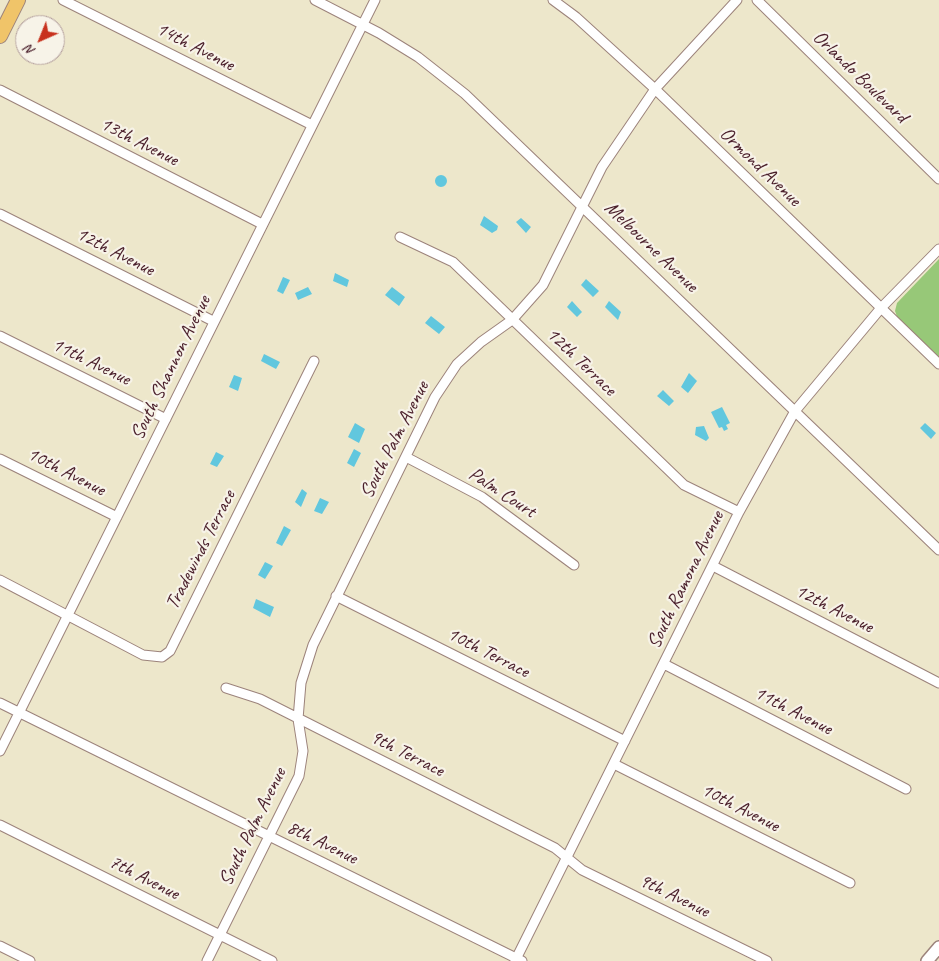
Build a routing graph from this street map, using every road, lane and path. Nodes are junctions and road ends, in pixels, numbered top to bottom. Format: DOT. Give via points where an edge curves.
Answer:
graph roads {
  1 [pos="18,0"];
  2 [pos="63,0"];
  3 [pos="315,0"];
  4 [pos="375,0"];
  5 [pos="553,0"];
  6 [pos="737,0"];
  7 [pos="757,0"];
  8 [pos="363,24"];
  9 [pos="0,36"];
  10 [pos="655,89"];
  11 [pos="0,90"];
  12 [pos="312,125"];
  13 [pos="939,179"];
  14 [pos="582,205"];
  15 [pos="0,214"];
  16 [pos="262,224"];
  17 [pos="400,236"];
  18 [pos="939,249"];
  19 [pos="881,308"];
  20 [pos="512,320"];
  21 [pos="213,322"];
  22 [pos="0,336"];
  23 [pos="314,361"];
  24 [pos="939,364"];
  25 [pos="795,411"];
  26 [pos="166,418"];
  27 [pos="406,457"];
  28 [pos="0,458"];
  29 [pos="739,512"];
  30 [pos="116,517"];
  31 [pos="939,550"];
  32 [pos="574,565"];
  33 [pos="713,566"];
  34 [pos="0,580"];
  35 [pos="336,596"];
  36 [pos="68,613"];
  37 [pos="664,664"];
  38 [pos="939,683"];
  39 [pos="226,688"];
  40 [pos="0,703"];
  41 [pos="20,713"];
  42 [pos="298,719"];
  43 [pos="625,741"];
  44 [pos="0,751"];
  45 [pos="614,764"];
  46 [pos="906,789"];
  47 [pos="0,825"];
  48 [pos="269,836"];
  49 [pos="567,860"];
  50 [pos="850,883"];
  51 [pos="220,935"];
  52 [pos="0,946"];
  53 [pos="939,947"];
  54 [pos="517,960"];
  55 [pos="30,961"];
  56 [pos="207,961"];
  57 [pos="272,961"];
  58 [pos="767,961"];
  59 [pos="927,961"];
  1 -- 9 [label="main road"];
  2 -- 12 [label="street, 14th Avenue"];
  3 -- 8 [label="street, Melbourne Avenue"];
  4 -- 8 [label="street, South Shannon Avenue"];
  5 -- 10 [label="street, Ormond Avenue"];
  6 -- 10 [label="street, South Palm Avenue"];
  7 -- 13 [label="street, Orlando Boulevard"];
  8 -- 12 [label="street, South Shannon Avenue"];
  8 -- 14 [label="street, Melbourne Avenue" via="452,82"];
  10 -- 14 [label="street, South Palm Avenue" via="602,168"];
  10 -- 19 [label="street, Ormond Avenue"];
  11 -- 16 [label="street, 13th Avenue"];
  12 -- 16 [label="street, South Shannon Avenue"];
  14 -- 20 [label="street, South Palm Avenue" via="543,285"];
  14 -- 25 [label="street, Melbourne Avenue"];
  15 -- 21 [label="street, 12th Avenue"];
  16 -- 21 [label="street, South Shannon Avenue"];
  17 -- 20 [label="street, 12th Terrace" via="453,262"];
  18 -- 19 [label="street, South Ramona Avenue"];
  19 -- 24 [label="street, Ormond Avenue"];
  19 -- 25 [label="street, South Ramona Avenue"];
  20 -- 27 [label="street, South Palm Avenue" via="467,353 449,373"];
  20 -- 29 [label="street, 12th Terrace" via="684,485"];
  21 -- 26 [label="street, South Shannon Avenue"];
  22 -- 26 [label="street, 11th Avenue"];
  23 -- 36 [label="street, Tradewinds Terrace" via="170,652 162,657 143,655"];
  25 -- 29 [label="street, South Ramona Avenue"];
  25 -- 31 [label="street, Melbourne Avenue"];
  26 -- 30 [label="street, South Shannon Avenue"];
  27 -- 32 [label="street, Palm Court" via="482,496"];
  27 -- 35 [label="street, South Palm Avenue"];
  28 -- 30 [label="street, 10th Avenue"];
  29 -- 33 [label="street, South Ramona Avenue"];
  30 -- 36 [label="street, South Shannon Avenue"];
  33 -- 37 [label="street, South Ramona Avenue"];
  33 -- 38 [label="street, 12th Avenue"];
  34 -- 36 [label="street"];
  35 -- 42 [label="street, South Palm Avenue" via="313,645 301,682"];
  35 -- 43 [label="street, 10th Terrace"];
  36 -- 41 [label="street, South Shannon Avenue"];
  37 -- 43 [label="street, South Ramona Avenue"];
  37 -- 46 [label="street, 11th Avenue"];
  39 -- 42 [label="street, 9th Terrace" via="260,699"];
  40 -- 41 [label="street, 8th Avenue"];
  41 -- 44 [label="street, South Shannon Avenue"];
  41 -- 48 [label="street, 8th Avenue"];
  42 -- 48 [label="street, South Palm Avenue" via="303,751 299,776"];
  42 -- 49 [label="street, 9th Terrace" via="555,848"];
  43 -- 45 [label="street, South Ramona Avenue"];
  45 -- 49 [label="street, South Ramona Avenue"];
  45 -- 50 [label="street, 10th Avenue"];
  47 -- 51 [label="street, 7th Avenue"];
  48 -- 51 [label="street, South Palm Avenue"];
  48 -- 54 [label="street, 8th Avenue"];
  49 -- 54 [label="street, South Ramona Avenue"];
  49 -- 58 [label="street, 9th Avenue"];
  51 -- 56 [label="street, South Palm Avenue"];
  51 -- 57 [label="street, 7th Avenue"];
  52 -- 55 [label="street"];
  53 -- 59 [label="street"];
}
